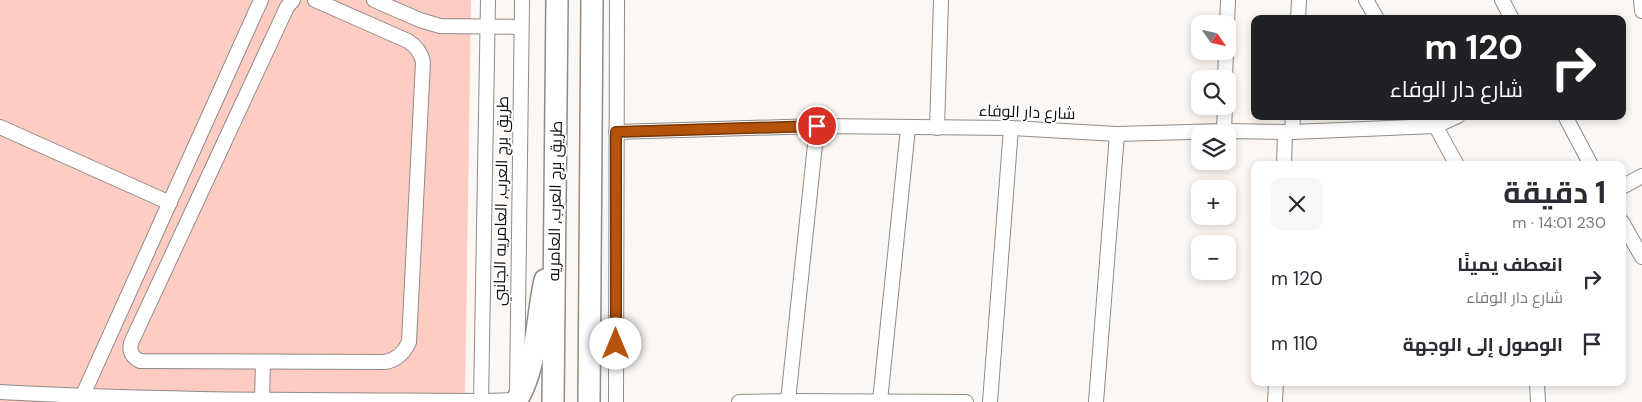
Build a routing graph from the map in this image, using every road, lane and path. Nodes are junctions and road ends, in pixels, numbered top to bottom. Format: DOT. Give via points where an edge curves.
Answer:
graph roads {
  1 [pos="261,0"];
  2 [pos="293,0"];
  3 [pos="315,0"];
  4 [pos="374,0"];
  5 [pos="488,0"];
  6 [pos="522,0"];
  7 [pos="557,0"];
  8 [pos="592,0"];
  9 [pos="617,0"];
  10 [pos="941,0"];
  11 [pos="1228,0"];
  12 [pos="1299,0"];
  13 [pos="1366,0"];
  14 [pos="1502,0"];
  15 [pos="1641,0"];
  16 [pos="1642,11"];
  17 [pos="1227,15"];
  18 [pos="1298,15"];
  19 [pos="1374,15"];
  20 [pos="1510,15"];
  21 [pos="521,27"];
  22 [pos="488,28"];
  23 [pos="1292,120"];
  24 [pos="1567,120"];
  25 [pos="1433,121"];
  26 [pos="817,126"];
  27 [pos="0,127"];
  28 [pos="908,128"];
  29 [pos="937,128"];
  30 [pos="1011,128"];
  31 [pos="1236,131"];
  32 [pos="616,132"];
  33 [pos="1191,132"];
  34 [pos="1289,132"];
  35 [pos="1117,134"];
  36 [pos="1285,161"];
  37 [pos="1455,161"];
  38 [pos="1589,161"];
  39 [pos="1642,176"];
  40 [pos="1626,185"];
  41 [pos="170,203"];
  42 [pos="1626,229"];
  43 [pos="555,242"];
  44 [pos="1642,257"];
  45 [pos="262,362"];
  46 [pos="1276,386"];
  47 [pos="1537,386"];
  48 [pos="0,392"];
  49 [pos="82,396"];
  50 [pos="262,399"];
  51 [pos="517,401"];
  52 [pos="788,401"];
  53 [pos="880,401"];
  54 [pos="481,402"];
  55 [pos="553,402"];
  56 [pos="589,402"];
  57 [pos="616,402"];
  58 [pos="739,402"];
  59 [pos="966,402"];
  60 [pos="990,402"];
  61 [pos="1096,402"];
  62 [pos="1275,402"];
  63 [pos="1538,402"];
  1 -- 41 [label="street"];
  2 -- 45 [label="street" via="130,348 132,356 144,362"];
  3 -- 45 [label="street" via="408,41 422,56 409,342 402,354 385,362"];
  4 -- 22 [label="street" via="430,23"];
  5 -- 22 [label="street"];
  6 -- 21 [label="street, طريق برج العرب, العامريه الجانبي"];
  7 -- 43 [label="highway, طريق برج العرب, العامريه"];
  8 -- 56 [label="highway"];
  9 -- 32 [label="street"];
  10 -- 29 [label="street"];
  11 -- 17 [label="street"];
  12 -- 18 [label="street"];
  13 -- 19 [label="street"];
  14 -- 20 [label="street"];
  15 -- 16 [label="street"];
  21 -- 22 [label="street"];
  21 -- 51 [label="street, طريق برج العرب, العامريه الجانبي"];
  22 -- 54 [label="street"];
  23 -- 34 [label="street"];
  24 -- 38 [label="street"];
  25 -- 34 [label="street, شارع دار الوفاء"];
  25 -- 37 [label="street"];
  26 -- 28 [label="street, شارع دار الوفاء"];
  26 -- 32 [label="street, شارع دار الوفاء"];
  26 -- 52 [label="street"];
  27 -- 41 [label="street"];
  28 -- 29 [label="street, شارع دار الوفاء"];
  28 -- 53 [label="street"];
  29 -- 30 [label="street, شارع دار الوفاء"];
  30 -- 35 [label="street, شارع دار الوفاء"];
  30 -- 60 [label="street"];
  31 -- 34 [label="street, شارع دار الوفاء"];
  32 -- 57 [label="street"];
  33 -- 35 [label="street, شارع دار الوفاء"];
  34 -- 36 [label="street"];
  35 -- 61 [label="street"];
  39 -- 40 [label="street"];
  41 -- 49 [label="street"];
  42 -- 44 [label="street"];
  43 -- 51 [label="highway" via="542,294 531,367"];
  43 -- 55 [label="highway, طريق برج العرب, العامريه"];
  45 -- 50 [label="street"];
  46 -- 62 [label="street"];
  47 -- 63 [label="street"];
  48 -- 49 [label="street"];
  49 -- 50 [label="street"];
  50 -- 54 [label="street"];
  51 -- 54 [label="street"];
  52 -- 53 [label="street"];
  52 -- 58 [label="street"];
  53 -- 59 [label="street"];
}
